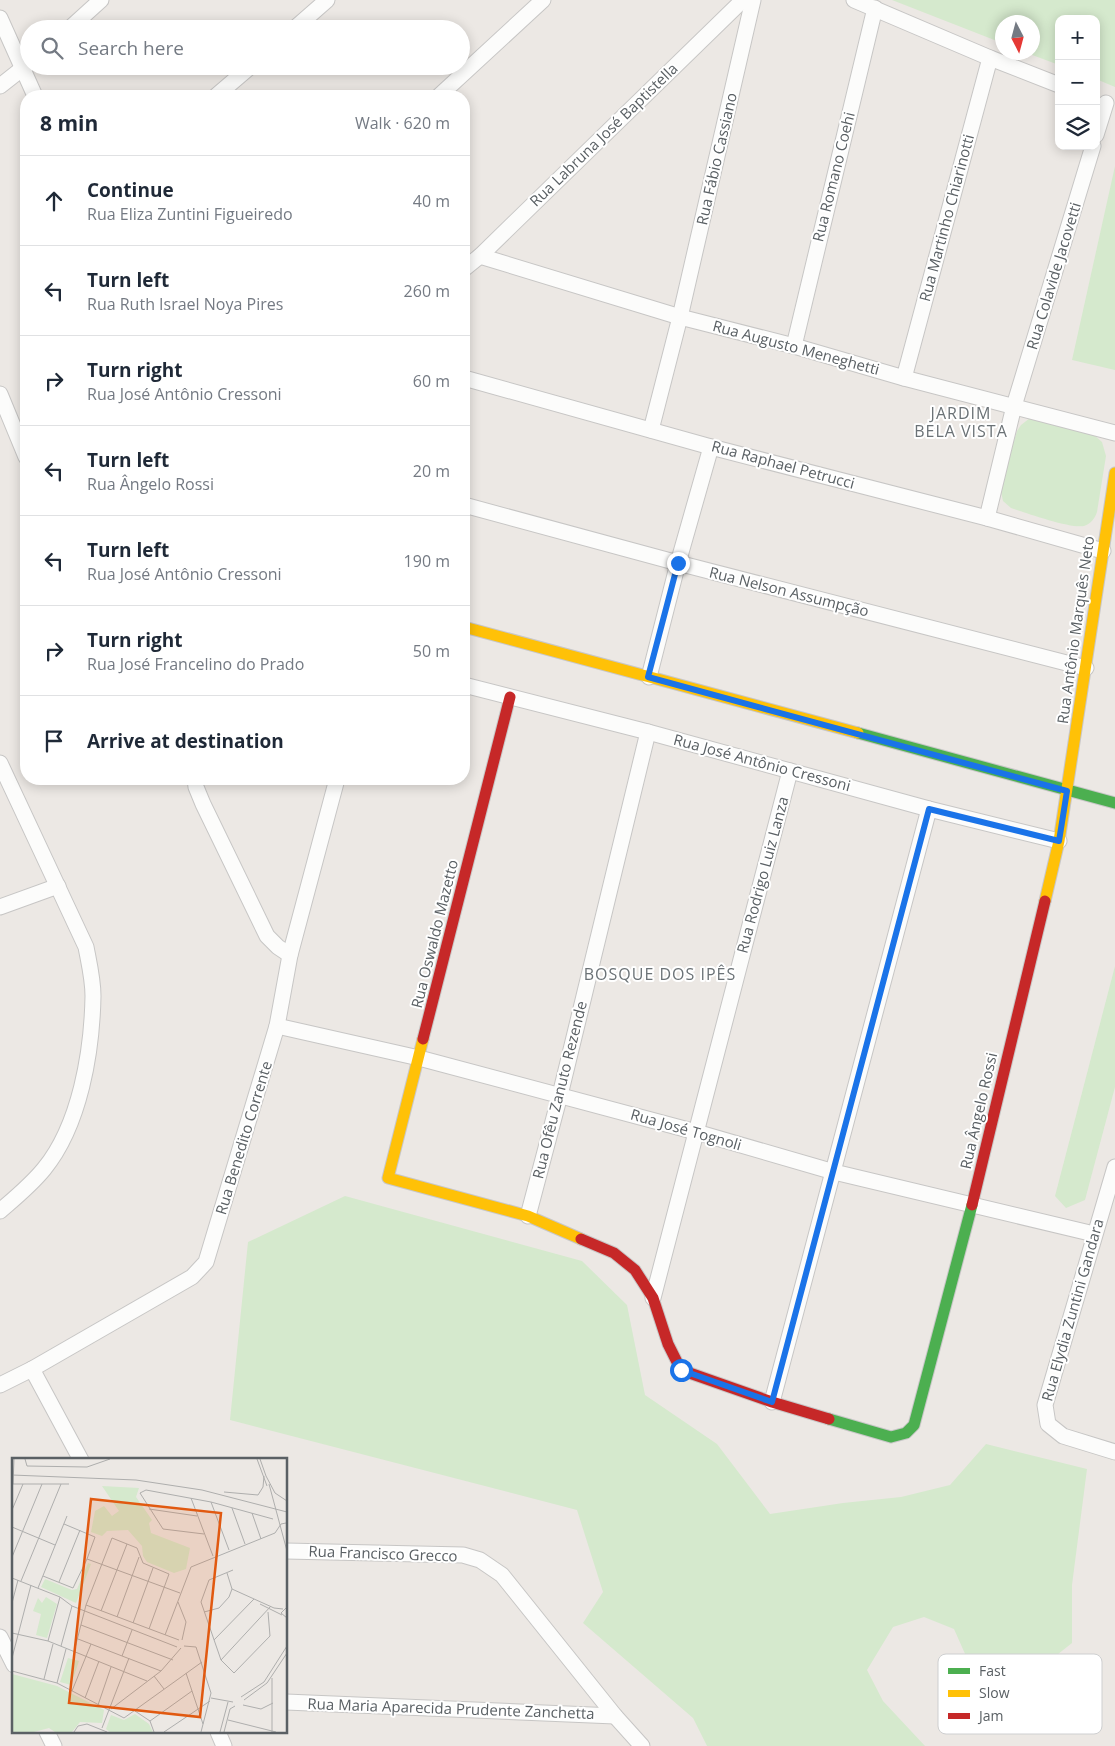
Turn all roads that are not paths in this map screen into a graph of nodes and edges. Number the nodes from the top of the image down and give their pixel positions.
1 (102, 0) edge
2 (327, 0) edge
3 (543, 0) edge
4 (743, 0) edge
5 (753, 0) edge
6 (854, 0) edge
7 (875, 8) junction
8 (0, 18) edge
9 (79, 20) edge
10 (304, 20) edge
11 (20, 57) edge
12 (990, 58) junction
13 (470, 67) edge
14 (20, 71) edge
15 (28, 75) edge
16 (240, 75) edge
17 (462, 75) edge
18 (1055, 83) edge
19 (0, 86) edge
20 (33, 90) edge
21 (223, 90) edge
22 (446, 90) edge
23 (1106, 103) edge
24 (1100, 122) edge
25 (1092, 150) edge
26 (480, 256) junction
27 (470, 264) edge
28 (680, 317) junction
29 (794, 346) junction
30 (904, 378) junction
31 (470, 380) edge
32 (0, 394) edge
33 (1014, 406) junction
34 (651, 430) junction
35 (1115, 433) edge
36 (20, 442) edge
37 (711, 446) junction
38 (1115, 473) edge
39 (470, 508) edge
40 (986, 518) junction
41 (1103, 550) junction
42 (678, 563) junction
43 (470, 629) edge
44 (1086, 668) junction
45 (648, 677) junction
46 (470, 687) edge
47 (510, 697) junction
48 (648, 732) junction
49 (0, 763) edge
50 (790, 771) junction
51 (196, 785) edge
52 (335, 785) edge
53 (1067, 791) junction
54 (1115, 803) edge
55 (929, 809) junction
56 (1059, 841) junction
57 (58, 886) junction
58 (0, 908) edge
59 (290, 955) junction
60 (277, 1026) junction
61 (419, 1058) junction
62 (560, 1095) junction
63 (696, 1132) junction
64 (1115, 1167) edge
65 (834, 1172) junction
66 (972, 1205) junction
67 (0, 1211) edge
68 (528, 1216) junction
69 (1094, 1234) junction
70 (653, 1298) junction
71 (32, 1369) junction
72 (0, 1385) edge
73 (772, 1402) junction
74 (1115, 1452) edge
75 (80, 1458) edge
76 (288, 1551) edge
77 (0, 1637) edge
78 (12, 1661) edge
79 (288, 1702) edge
80 (615, 1716) junction
81 (48, 1734) edge
82 (219, 1734) edge
83 (54, 1746) edge
84 (224, 1746) edge
85 (642, 1746) edge

1 - 9 street
2 - 10 street
3 - 13 street
4 - 26 street, Rua Labruna José Baptistella
5 - 28 street, Rua Fábio Cassiano
6 - 7 street
7 - 12 street
7 - 29 street, Rua Romano Coehi
8 - 11 street
12 - 18 street
12 - 30 street, Rua Martinho Chiarinotti
14 - 19 street
15 - 20 street
16 - 21 street
17 - 22 street
23 - 24 street
25 - 33 street, Rua Colavide Jacovetti
26 - 27 street, Rua Labruna José Baptistella
26 - 28 street, Rua Augusto Meneghetti
28 - 29 street, Rua Augusto Meneghetti
28 - 34 street, Rua Fábio Cassiano
29 - 30 street, Rua Augusto Meneghetti
30 - 33 street, Rua Augusto Meneghetti
31 - 34 street, Rua Raphael Petrucci
32 - 36 street
33 - 35 street, Rua Augusto Meneghetti
33 - 40 street, Rua Colavide Jacovetti
34 - 37 street, Rua Raphael Petrucci
37 - 40 street, Rua Raphael Petrucci
37 - 42 street
38 - 41 street, Rua Antônio Marquês Neto
39 - 42 street, Rua Nelson Assumpção
40 - 41 street, Rua Raphael Petrucci
41 - 44 street, Rua Antônio Marquês Neto
42 - 44 street, Rua Nelson Assumpção
42 - 45 street
43 - 45 street
44 - 53 street, Rua Antônio Marquês Neto
45 - 53 street
46 - 47 street, Rua José Antônio Cressoni
47 - 48 street, Rua José Antônio Cressoni
47 - 61 street, Rua Oswaldo Mazetto
48 - 50 street, Rua José Antônio Cressoni
48 - 62 street, Rua Ofêu Zanuto Rezende
49 - 57 street
50 - 55 street, Rua José Antônio Cressoni
50 - 63 street, Rua Rodrigo Luiz Lanza
51 - 59 street
52 - 59 street, Rua Benedito Corrente
53 - 54 street
53 - 56 street, Rua Ângelo Rossi
55 - 56 street, Rua José Antônio Cressoni
55 - 65 street
56 - 66 street, Rua Ângelo Rossi
57 - 58 street
57 - 67 street
59 - 60 street, Rua Benedito Corrente
60 - 61 street, Rua José Tognoli
60 - 71 street, Rua Benedito Corrente
61 - 62 street, Rua José Tognoli
61 - 68 street, Rua Oswaldo Mazetto
62 - 63 street, Rua José Tognoli
62 - 68 street, Rua Ofêu Zanuto Rezende
63 - 65 street, Rua José Tognoli
63 - 70 street, Rua Rodrigo Luiz Lanza
64 - 69 street, Rua Elydia Zuntini Gandara
65 - 66 street, Rua José Tognoli
65 - 73 street
66 - 69 street, Rua José Tognoli
66 - 73 street, Rua Ângelo Rossi
68 - 70 street
69 - 74 street, Rua Elydia Zuntini Gandara
70 - 73 street
71 - 72 street, Rua Benedito Corrente
71 - 75 street
76 - 80 street, Rua Francisco Grecco
77 - 78 street
79 - 80 street, Rua Maria Aparecida Prudente Zanchetta
80 - 85 street
81 - 83 street
82 - 84 street

